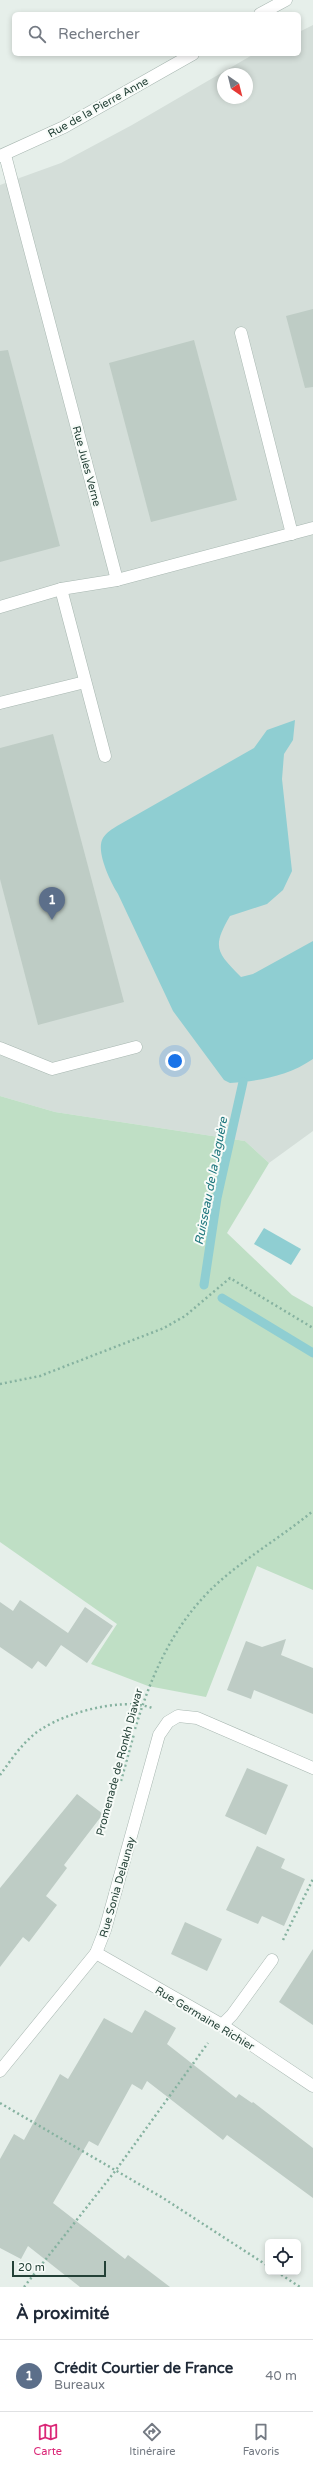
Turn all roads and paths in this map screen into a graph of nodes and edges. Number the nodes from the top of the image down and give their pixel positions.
1 (286, 0) edge
2 (264, 12) edge
3 (189, 56) edge
4 (3, 155) edge
5 (241, 333) dead end
6 (313, 528) edge
7 (292, 534) junction
8 (117, 580) junction
9 (60, 589) junction
10 (0, 606) edge
11 (85, 682) junction
12 (0, 702) edge
13 (105, 756) dead end
14 (136, 1047) dead end
15 (0, 1048) edge
16 (313, 1328) edge
17 (0, 1384) edge
18 (313, 1511) edge
19 (142, 1704) junction
20 (168, 1722) junction
21 (313, 1768) edge
22 (0, 1775) edge
23 (119, 1788) dead end
24 (313, 1879) edge
25 (96, 1953) junction
26 (272, 1960) joint
27 (222, 2025) junction
28 (0, 2071) edge
29 (313, 2086) edge
30 (0, 2103) edge
31 (116, 2170) junction
32 (265, 2264) edge
33 (281, 2275) edge
34 (24, 2287) edge
35 (300, 2287) edge

1 - 2 street
3 - 4 street, Rue de la Pierre Anne
4 - 8 street, Rue Jules Verne
5 - 7 street
6 - 7 street
7 - 8 street
8 - 9 street
9 - 10 street
9 - 11 street
11 - 12 street
11 - 13 street
14 - 15 street
16 - 17 path
18 - 19 path, Promenade de Ronkh Diawar
19 - 20 path
19 - 22 path
19 - 23 path, Promenade de Ronkh Diawar
20 - 21 street
20 - 25 street, Rue Sonia Delaunay
24 - 26 path
25 - 27 street, Rue Germaine Richier
25 - 28 street, Rue Sonia Delaunay
26 - 27 street
27 - 29 street, Rue Germaine Richier
27 - 31 path
30 - 31 path
31 - 32 path
31 - 34 path
33 - 35 path

